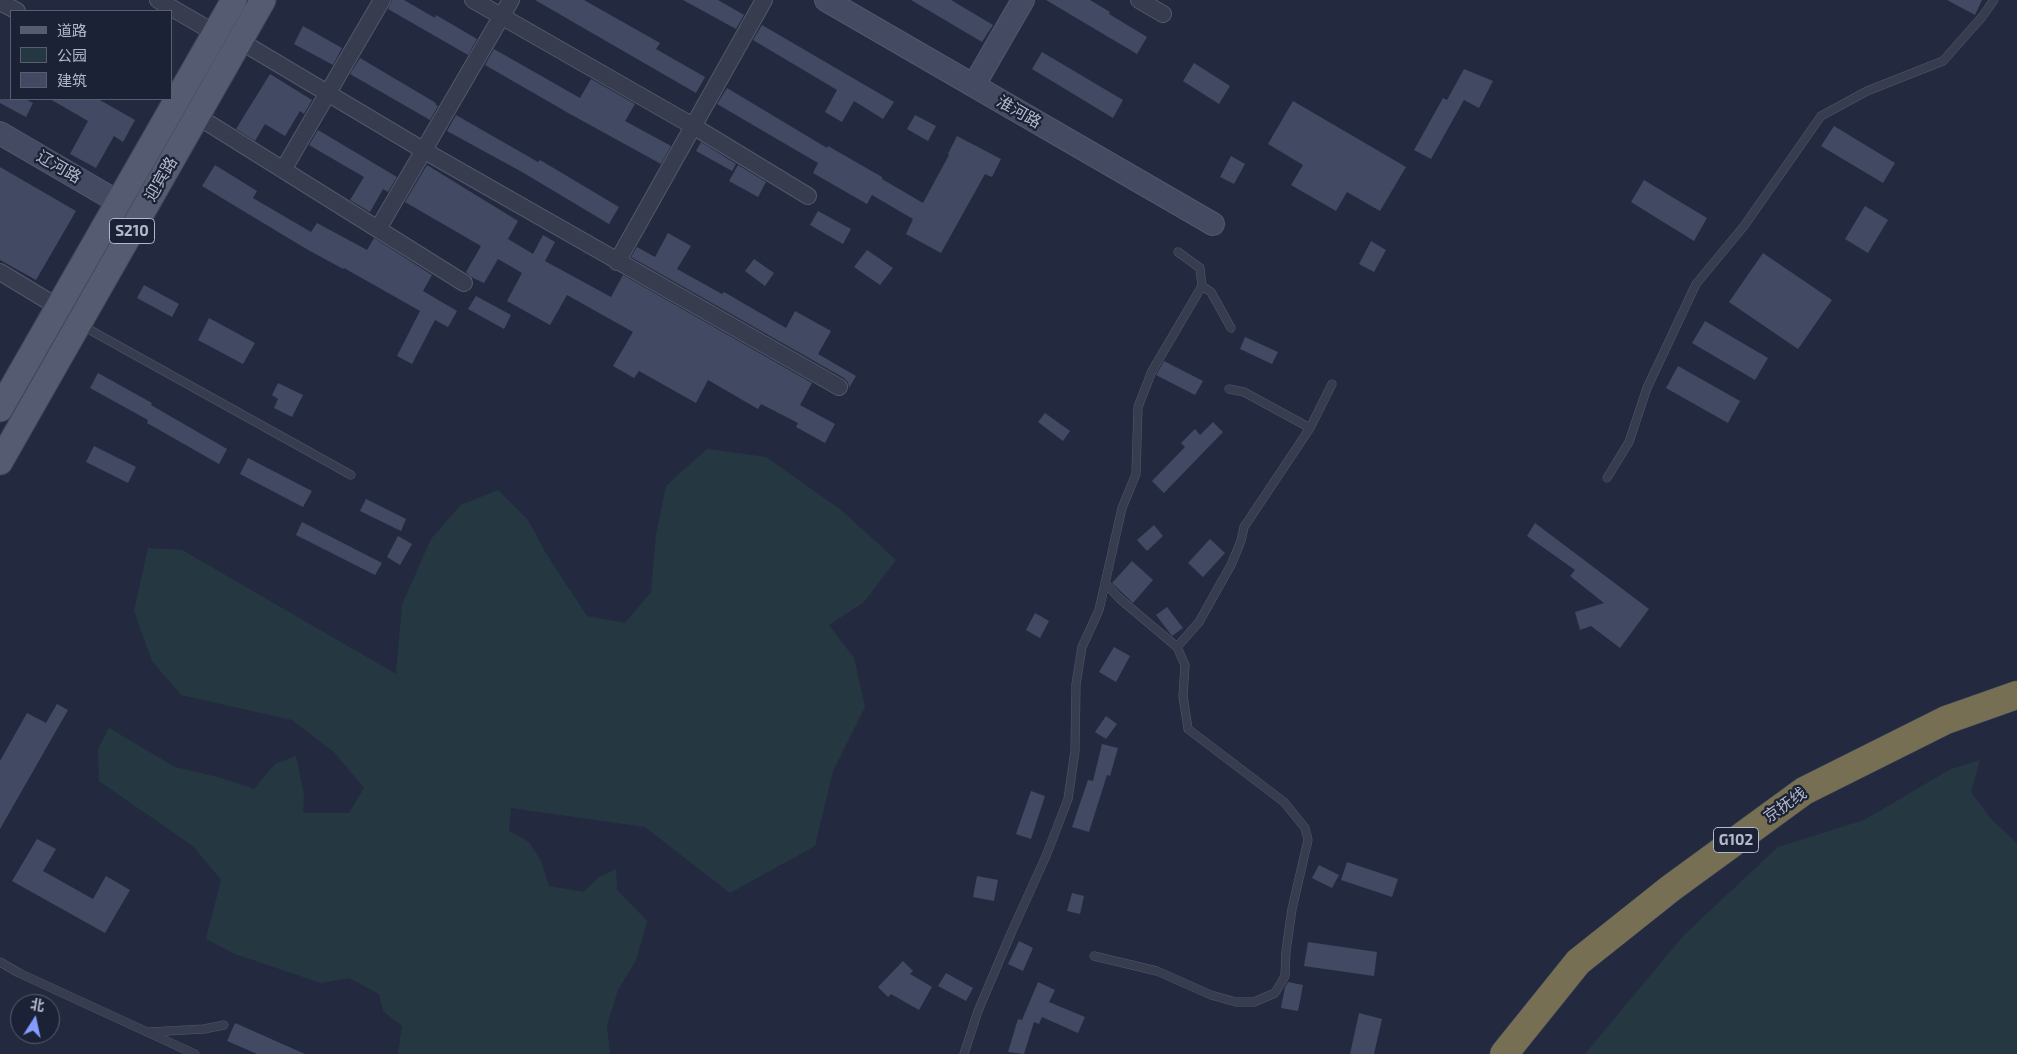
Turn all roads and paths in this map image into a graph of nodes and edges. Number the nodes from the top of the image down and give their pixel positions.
1 (158, 0) edge
2 (234, 0) edge
3 (263, 0) edge
4 (382, 0) edge
5 (472, 0) edge
6 (511, 0) edge
7 (764, 0) edge
8 (826, 0) edge
9 (1022, 0) edge
10 (1139, 0) edge
11 (1994, 0) edge
12 (0, 2) edge
13 (14, 10) edge
14 (1163, 14) dead end
15 (501, 16) junction
16 (215, 33) junction
17 (240, 41) junction
18 (974, 85) junction
19 (327, 93) junction
20 (173, 100) edge
21 (197, 116) junction
22 (693, 126) junction
23 (0, 133) edge
24 (423, 150) junction
25 (283, 170) junction
26 (808, 196) dead end
27 (118, 202) junction
28 (1213, 224) dead end
29 (378, 229) junction
30 (1178, 252) dead end
31 (617, 262) junction
32 (0, 272) edge
33 (464, 283) dead end
34 (1202, 286) junction
35 (58, 307) junction
36 (79, 324) junction
37 (1231, 328) dead end
38 (1332, 384) dead end
39 (839, 387) dead end
40 (1229, 389) dead end
41 (0, 409) edge
42 (1310, 428) junction
43 (0, 462) edge
44 (351, 475) dead end
45 (1607, 478) dead end
46 (1105, 583) junction
47 (1178, 647) junction
48 (2017, 694) edge
49 (1094, 956) dead end
50 (0, 962) edge
51 (224, 1025) dead end
52 (147, 1032) junction
53 (195, 1054) edge
54 (964, 1054) edge
55 (1504, 1054) edge

1 - 16 street
2 - 16 main road, 迎宾路 / S210
3 - 17 main road, 迎宾路 / S210
4 - 19 street
5 - 15 street
6 - 15 street
7 - 22 street
8 - 18 street, 淮河路
9 - 18 street
10 - 14 street
11 - 45 lane
12 - 13 street
15 - 22 street
15 - 24 street
16 - 20 main road, 迎宾路 / S210
17 - 19 street
17 - 21 main road, 迎宾路 / S210
18 - 28 street, 淮河路
19 - 24 street
19 - 25 street
20 - 27 main road, 迎宾路 / S210
21 - 25 street
21 - 36 main road, 迎宾路 / S210
22 - 26 street
22 - 31 street
23 - 27 street, 辽河路
24 - 29 street
24 - 31 street
25 - 29 street
27 - 35 main road, 迎宾路 / S210
29 - 33 street
30 - 34 lane
31 - 39 street
32 - 35 street
34 - 37 lane
34 - 46 lane
35 - 41 main road, 迎宾路 / S210
36 - 43 main road, 迎宾路 / S210
36 - 44 lane
38 - 42 lane
40 - 42 lane
42 - 47 lane
46 - 47 lane
46 - 54 lane
47 - 49 lane
48 - 55 highway, 京抚线 / G102
50 - 52 lane
51 - 52 lane
52 - 53 lane

